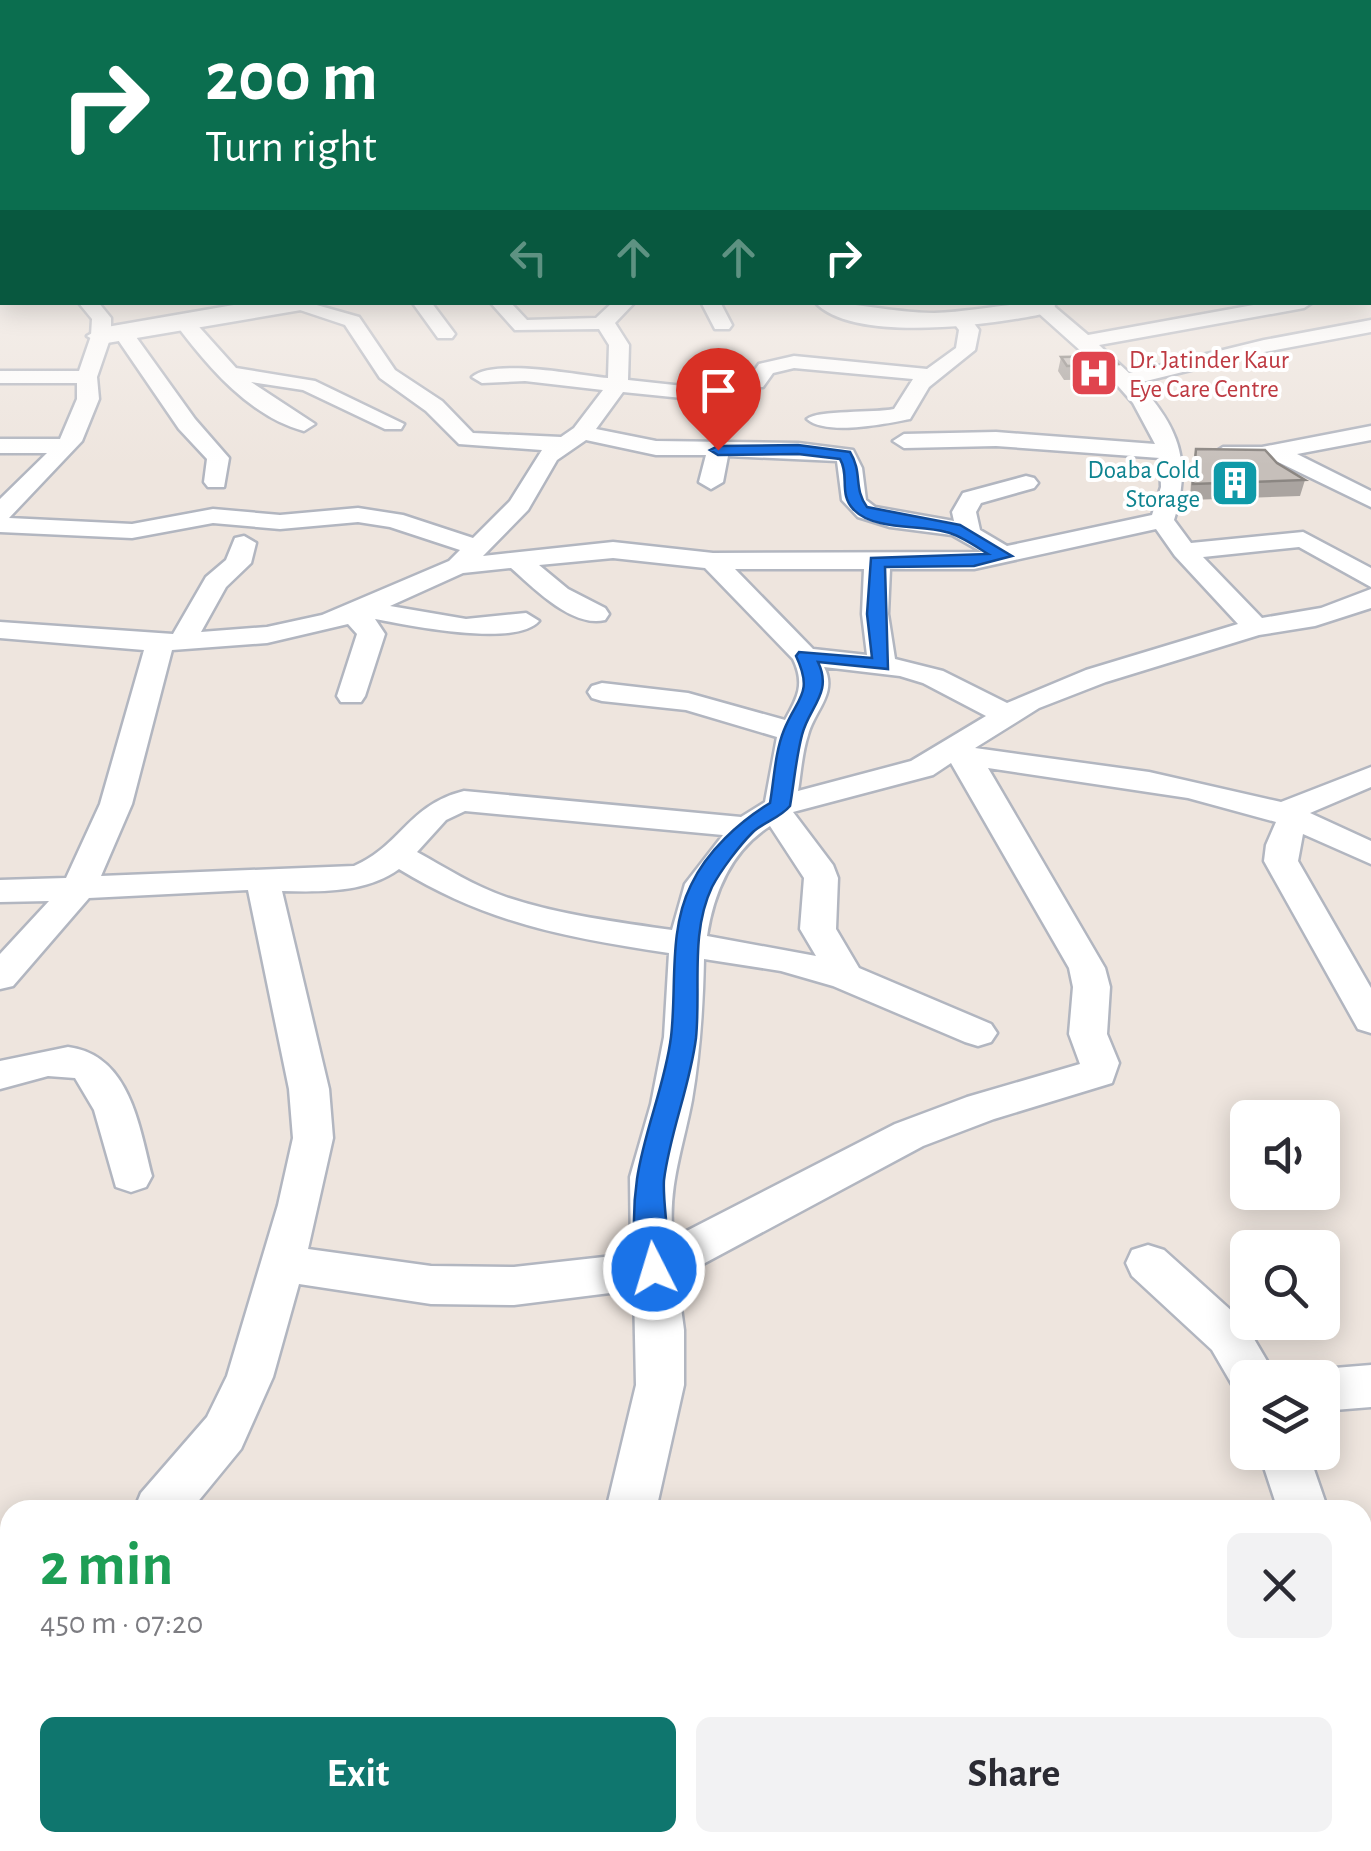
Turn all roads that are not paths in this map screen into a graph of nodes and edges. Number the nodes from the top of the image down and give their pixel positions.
1 (90, 305) edge
2 (280, 305) edge
3 (303, 305) edge
4 (423, 305) edge
5 (503, 305) edge
6 (622, 305) edge
7 (712, 305) edge
8 (836, 305) edge
9 (1036, 305) edge
10 (1041, 305) edge
11 (1282, 305) edge
12 (1297, 305) edge
13 (199, 315) edge
14 (963, 322) junction
15 (605, 324) junction
16 (722, 325) dead end
17 (1371, 326) edge
18 (1348, 330) junction
19 (445, 334) dead end
20 (112, 335) junction
21 (1082, 342) junction
22 (230, 373) junction
23 (930, 375) junction
24 (0, 376) edge
25 (86, 377) junction
26 (482, 377) dead end
27 (1124, 380) junction
28 (756, 383) dead end
29 (616, 385) junction
30 (702, 394) dead end
31 (818, 419) dead end
32 (304, 424) dead end
33 (393, 424) dead end
34 (1371, 433) edge
35 (571, 439) junction
36 (904, 441) dead end
37 (0, 446) edge
38 (66, 446) junction
39 (718, 450) junction
40 (1269, 452) junction
41 (1184, 455) junction
42 (216, 482) dead end
43 (712, 482) dead end
44 (1026, 484) dead end
45 (1371, 500) edge
46 (0, 512) edge
47 (1162, 520) junction
48 (0, 525) edge
49 (969, 533) junction
50 (244, 543) dead end
51 (1184, 551) junction
52 (467, 556) junction
53 (1004, 556) junction
54 (518, 561) junction
55 (713, 561) junction
56 (876, 562) junction
57 (1371, 579) edge
58 (1371, 597) edge
59 (357, 611) junction
60 (596, 614) dead end
61 (526, 621) dead end
62 (1256, 627) junction
63 (0, 630) edge
64 (170, 643) junction
65 (805, 656) junction
66 (882, 665) junction
67 (602, 692) dead end
68 (351, 696) dead end
69 (1008, 716) junction
70 (792, 732) junction
71 (957, 755) junction
72 (1371, 776) edge
73 (767, 814) junction
74 (1288, 815) junction
75 (397, 854) junction
76 (1371, 854) edge
77 (262, 878) junction
78 (0, 890) edge
79 (76, 891) junction
80 (687, 946) junction
81 (0, 977) edge
82 (846, 977) junction
83 (1371, 1020) edge
84 (978, 1033) dead end
85 (0, 1075) edge
86 (132, 1176) dead end
87 (1148, 1263) dead end
88 (282, 1264) junction
89 (654, 1269) junction
90 (1243, 1360) edge
91 (1371, 1386) edge
92 (1340, 1389) edge
93 (1289, 1470) edge
94 (167, 1500) edge
95 (634, 1500) edge
96 (1300, 1500) edge

1 - 20 street
2 - 13 street
3 - 35 street
4 - 19 street
5 - 15 street
6 - 15 street
7 - 16 street
8 - 14 street
9 - 14 street
10 - 21 street
11 - 21 street
12 - 18 street
13 - 20 street
13 - 22 street
14 - 23 street
15 - 29 street
17 - 18 street
18 - 27 street
20 - 25 street
20 - 42 street
21 - 27 street
22 - 32 street
22 - 33 street
23 - 28 street
23 - 31 street
24 - 25 street
25 - 38 street
26 - 29 street
27 - 41 street
29 - 30 street
29 - 35 street
34 - 40 street
35 - 39 street
35 - 52 street
36 - 41 street
37 - 38 street
38 - 46 street
39 - 43 street
39 - 49 street
40 - 41 street
40 - 45 street
41 - 47 street
44 - 49 street
47 - 51 street
47 - 53 street
48 - 52 street
49 - 53 street
50 - 64 street
51 - 57 street
51 - 62 street
52 - 54 street
52 - 59 street
53 - 56 street
54 - 55 street
54 - 60 street
55 - 56 street
55 - 65 street
56 - 66 street
58 - 62 street
59 - 61 street
59 - 64 street
59 - 68 street
62 - 69 street
63 - 64 street
64 - 79 street
65 - 66 street
65 - 70 street
66 - 69 street
67 - 70 street
69 - 71 street
70 - 73 street
71 - 73 street
71 - 74 street
71 - 89 street
72 - 74 street
73 - 75 street
73 - 80 street
73 - 82 street
74 - 76 street
74 - 83 street
75 - 77 street
75 - 80 street
77 - 79 street
77 - 88 street
78 - 79 street
79 - 81 street
80 - 82 street
80 - 89 street
82 - 84 street
85 - 86 street
87 - 90 street
88 - 89 street
88 - 94 street
89 - 95 street
91 - 92 street
93 - 96 street

